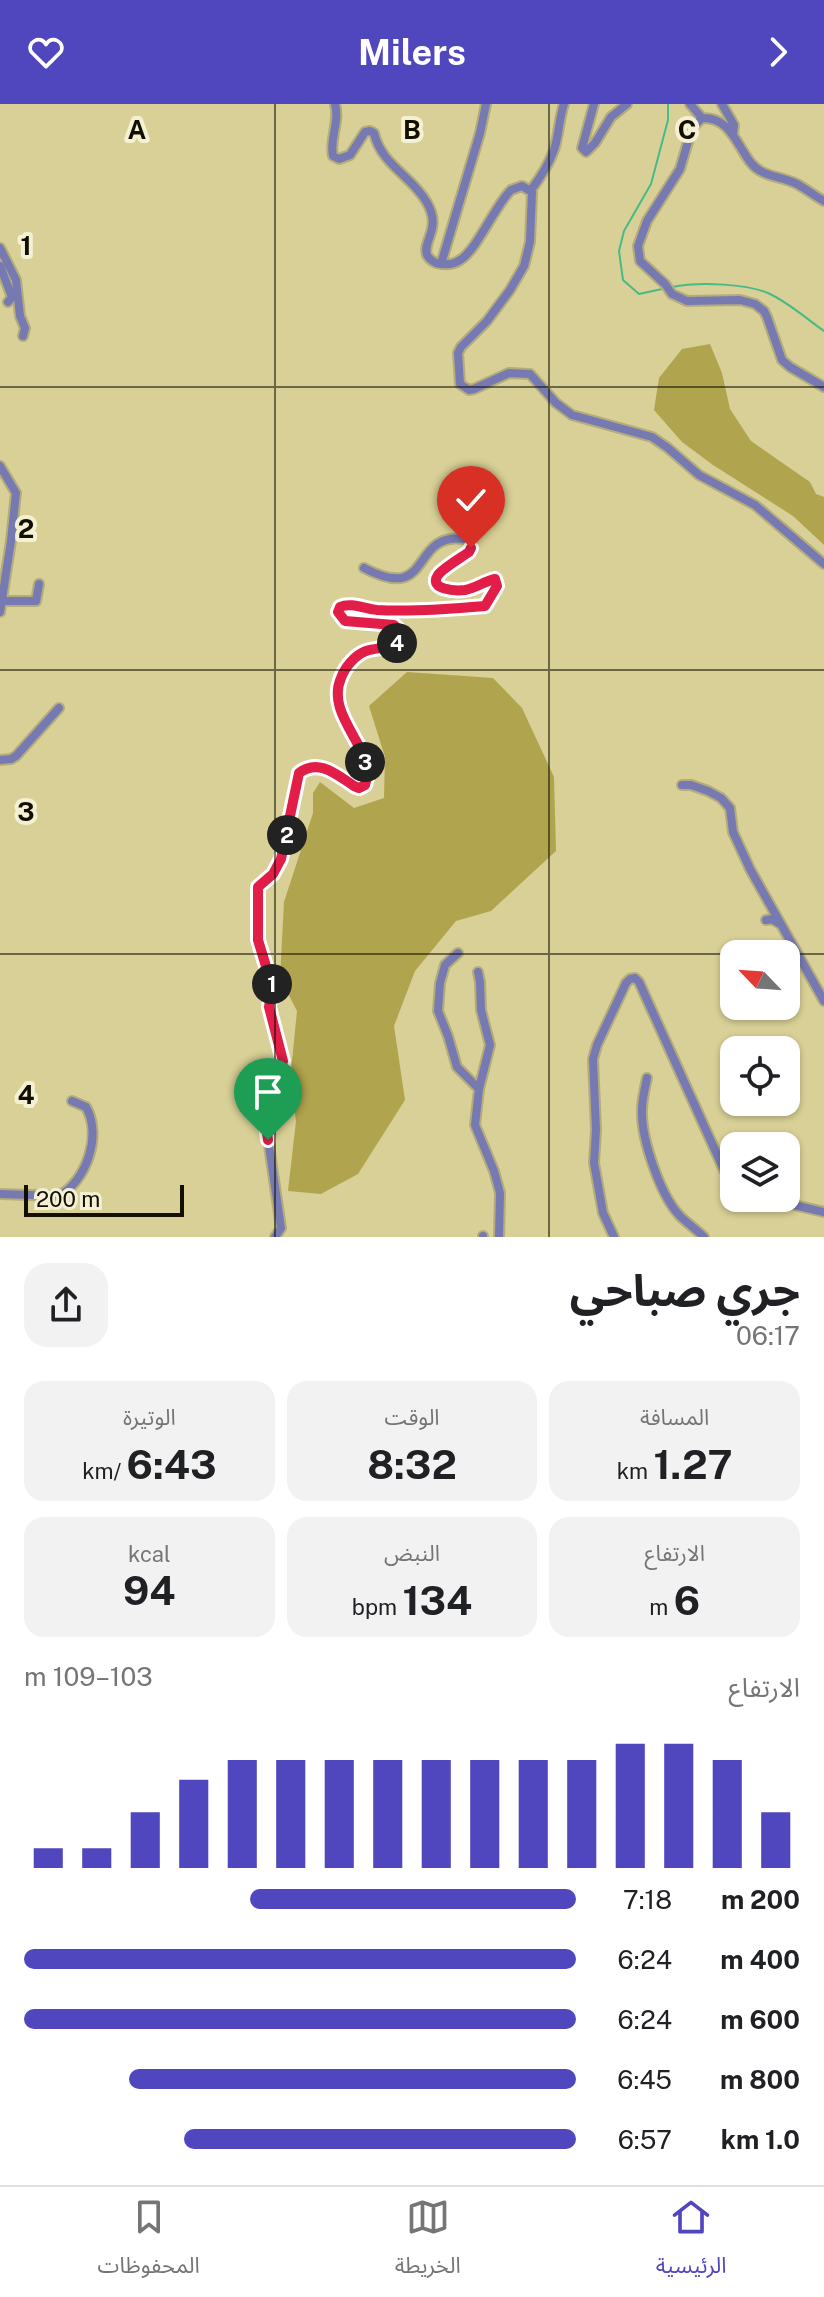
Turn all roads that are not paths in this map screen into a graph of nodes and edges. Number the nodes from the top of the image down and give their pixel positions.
1 (335, 104) edge
2 (486, 104) edge
3 (564, 104) edge
4 (594, 104) edge
5 (627, 104) edge
6 (690, 104) edge
7 (722, 104) edge
8 (702, 118) junction
9 (733, 135) junction
10 (531, 190) junction
11 (824, 201) edge
12 (0, 248) edge
13 (441, 264) junction
14 (0, 266) edge
15 (8, 302) dead end
16 (23, 336) dead end
17 (824, 387) edge
18 (0, 466) edge
19 (824, 564) edge
20 (364, 568) dead end
21 (39, 584) dead end
22 (2, 601) edge
23 (0, 612) edge
24 (59, 708) dead end
25 (0, 760) edge
26 (682, 785) dead end
27 (766, 920) dead end
28 (784, 927) junction
29 (458, 953) dead end
30 (478, 972) dead end
31 (824, 1001) edge
32 (647, 1078) dead end
33 (479, 1089) junction
34 (72, 1101) dead end
35 (720, 1162) edge
36 (0, 1194) edge
37 (800, 1206) edge
38 (824, 1212) edge
39 (275, 1237) edge
40 (499, 1237) edge
41 (614, 1237) edge
42 (704, 1237) edge

1 - 13 street
2 - 13 street
3 - 10 street
4 - 5 street
6 - 8 street
7 - 9 street
8 - 9 street
8 - 17 street
9 - 11 street
10 - 13 street
10 - 19 street
12 - 16 street
14 - 15 street
18 - 22 street
20 - 39 street
21 - 22 street
22 - 23 street
24 - 25 street
26 - 28 street
27 - 28 street
28 - 31 street
29 - 33 street
30 - 33 street
32 - 42 street
33 - 40 street
34 - 36 street
35 - 41 street
37 - 38 street

